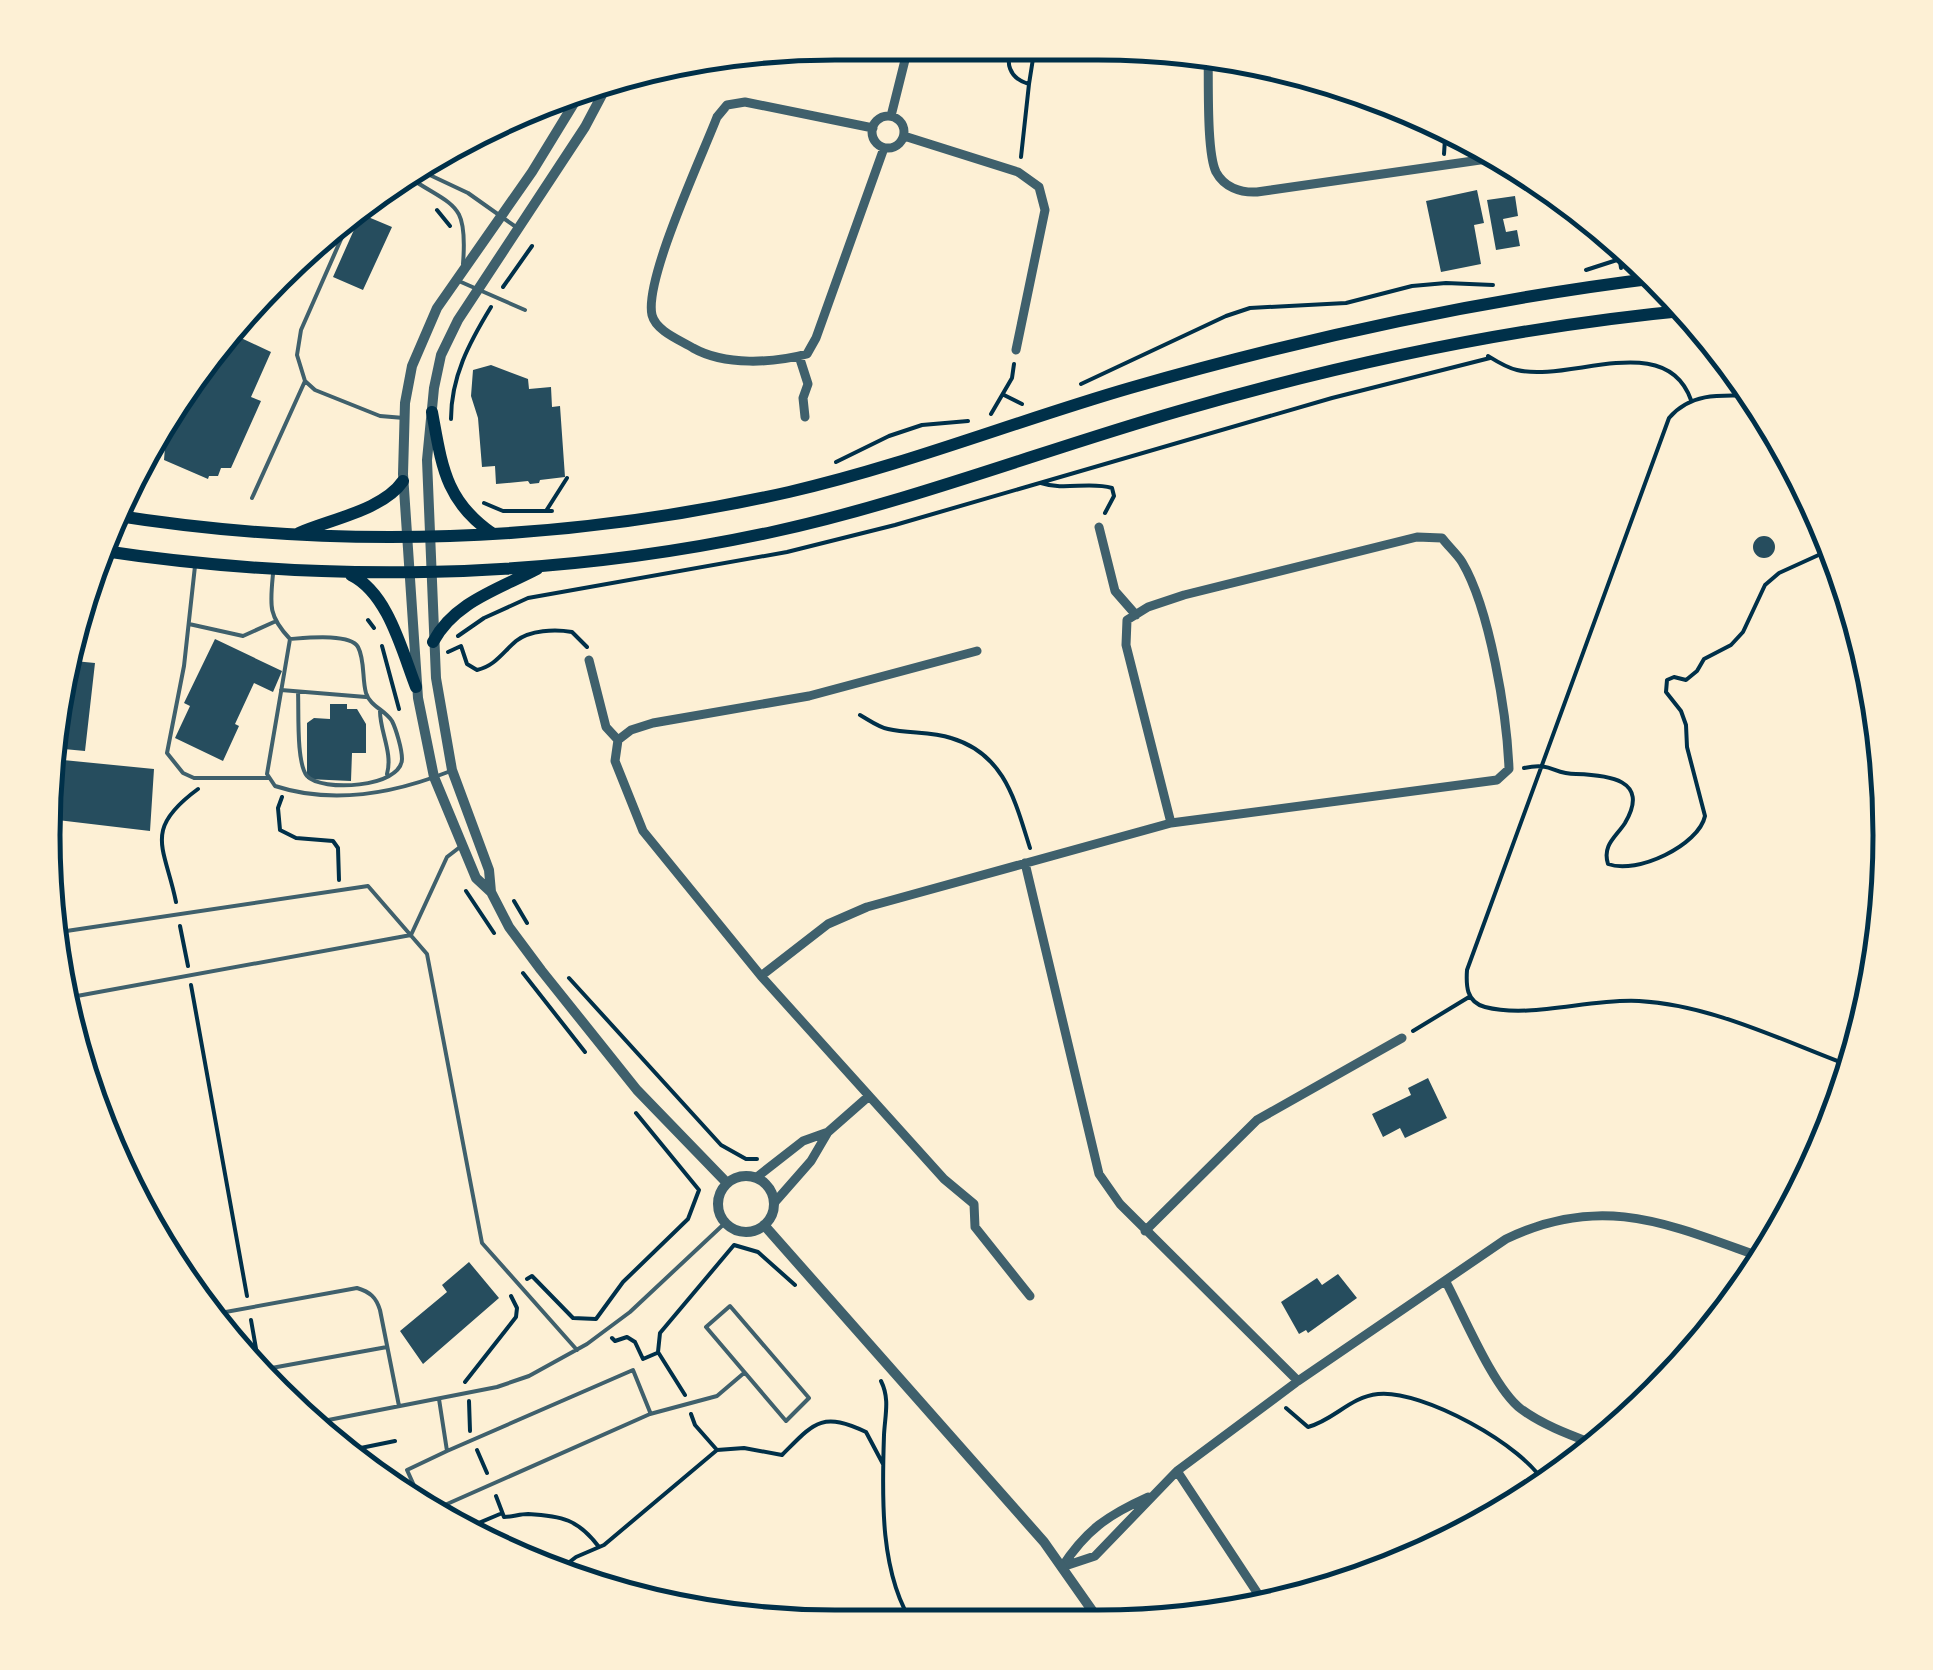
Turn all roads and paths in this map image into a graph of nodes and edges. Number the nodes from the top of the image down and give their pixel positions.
1 (905, 60) edge
2 (1009, 60) edge
3 (1032, 60) edge
4 (1209, 69) edge
5 (1029, 84) junction
6 (601, 96) edge
7 (571, 106) edge
8 (891, 116) junction
9 (873, 128) junction
10 (904, 136) junction
11 (1444, 142) edge
12 (884, 148) junction
13 (1478, 159) edge
14 (1442, 165) junction
15 (1018, 172) junction
16 (430, 175) edge
17 (418, 182) edge
18 (501, 216) junction
19 (519, 230) junction
20 (342, 237) edge
21 (532, 246) dead end
22 (1617, 260) edge
23 (1620, 263) edge
24 (463, 268) junction
25 (1578, 273) dead end
26 (456, 279) junction
27 (1639, 280) edge
28 (1622, 282) junction
29 (1506, 286) dead end
30 (478, 290) junction
31 (496, 299) junction
32 (525, 310) dead end
33 (1671, 313) edge
34 (1474, 343) junction
35 (1016, 350) joint
36 (798, 356) junction
37 (1490, 358) junction
38 (305, 382) junction
39 (1073, 389) dead end
40 (1004, 395) junction
41 (1736, 395) edge
42 (1691, 400) junction
43 (1016, 411) dead end
44 (432, 412) junction
45 (1002, 414) dead end
46 (404, 418) junction
47 (805, 418) dead end
48 (972, 420) dead end
49 (451, 427) dead end
50 (832, 464) dead end
51 (567, 478) dead end
52 (403, 481) junction
53 (1038, 483) junction
54 (474, 494) dead end
55 (252, 498) dead end
56 (561, 511) dead end
57 (546, 512) junction
58 (128, 517) edge
59 (1098, 526) joint
60 (297, 534) junction
61 (494, 535) junction
62 (428, 537) junction
63 (404, 538) junction
64 (114, 552) edge
65 (1820, 554) edge
66 (195, 562) junction
67 (544, 565) junction
68 (274, 570) junction
69 (346, 572) junction
70 (409, 572) junction
71 (430, 572) junction
72 (1136, 615) junction
73 (368, 620) dead end
74 (274, 622) junction
75 (189, 624) junction
76 (290, 639) junction
77 (433, 642) junction
78 (976, 651) dead end
79 (590, 660) joint
80 (416, 686) junction
81 (281, 690) junction
82 (298, 692) junction
83 (367, 698) junction
84 (399, 708) dead end
85 (380, 711) junction
86 (860, 715) dead end
87 (618, 740) junction
88 (1544, 764) junction
89 (1509, 769) junction
90 (452, 770) junction
91 (434, 777) junction
92 (208, 778) junction
93 (270, 778) junction
94 (386, 778) junction
95 (278, 808) dead end
96 (1171, 823) junction
97 (460, 847) junction
98 (1030, 848) dead end
99 (1026, 863) junction
100 (464, 884) dead end
101 (340, 890) junction
102 (491, 892) junction
103 (512, 897) dead end
104 (178, 914) junction
105 (528, 925) dead end
106 (67, 931) edge
107 (411, 936) junction
108 (502, 944) dead end
109 (522, 973) dead end
110 (564, 974) dead end
111 (189, 975) junction
112 (761, 976) junction
113 (77, 996) edge
114 (1469, 997) junction
115 (1402, 1038) joint
116 (589, 1057) dead end
117 (1839, 1062) edge
118 (870, 1096) junction
119 (636, 1112) dead end
120 (828, 1132) junction
121 (770, 1166) junction
122 (757, 1177) junction
123 (727, 1184) junction
124 (775, 1202) junction
125 (725, 1222) junction
126 (764, 1225) junction
127 (1146, 1231) junction
128 (1750, 1253) edge
129 (1446, 1282) junction
130 (520, 1285) junction
131 (802, 1292) dead end
132 (1030, 1296) dead end
133 (249, 1308) junction
134 (224, 1312) edge
135 (596, 1319) junction
136 (605, 1330) junction
137 (387, 1346) junction
138 (254, 1348) edge
139 (577, 1350) junction
140 (658, 1352) junction
141 (273, 1368) edge
142 (744, 1373) junction
143 (880, 1380) dead end
144 (1298, 1381) junction
145 (468, 1393) junction
146 (1276, 1396) junction
147 (439, 1398) junction
148 (688, 1404) junction
149 (399, 1406) junction
150 (650, 1414) junction
151 (326, 1420) edge
152 (473, 1439) junction
153 (1582, 1440) edge
154 (395, 1441) dead end
155 (361, 1448) edge
156 (447, 1450) junction
157 (717, 1450) junction
158 (885, 1468) junction
159 (1177, 1472) junction
160 (1539, 1472) edge
161 (491, 1484) junction
162 (416, 1486) edge
163 (1155, 1493) junction
164 (444, 1504) edge
165 (504, 1516) junction
166 (478, 1523) edge
167 (599, 1546) junction
168 (569, 1563) edge
169 (1062, 1567) junction
170 (1257, 1593) edge
171 (904, 1610) edge
172 (1093, 1610) edge

1 - 8 street
2 - 5 path
3 - 5 path
4 - 14 street
5 - 15 path
6 - 19 street
7 - 18 street
8 - 9 street
8 - 10 street
9 - 12 street
9 - 36 street
10 - 12 street
10 - 15 street
11 - 14 path
12 - 36 street
13 - 14 street
15 - 35 street
16 - 18 lane
17 - 24 lane
18 - 19 lane
18 - 24 street
19 - 30 street
20 - 38 lane
21 - 31 path
22 - 25 path
23 - 28 path
24 - 26 street
26 - 30 lane
26 - 46 street
27 - 28 main road
28 - 61 main road
29 - 39 path
30 - 31 lane
30 - 44 street
31 - 32 lane
31 - 49 path
33 - 34 main road
34 - 37 path
34 - 67 main road
35 - 40 path
36 - 47 street
37 - 42 path
37 - 53 path
38 - 46 lane
38 - 55 lane
40 - 43 path
40 - 45 path
41 - 42 path
42 - 88 path
44 - 61 main road
44 - 62 street
46 - 52 street
48 - 50 path
51 - 57 path
52 - 60 main road
52 - 63 street
53 - 59 path
53 - 79 path
54 - 57 path
56 - 57 path
58 - 60 main road
59 - 72 street
60 - 63 main road
61 - 62 main road
62 - 63 main road
62 - 71 street
63 - 70 street
64 - 66 main road
65 - 88 path
66 - 68 main road
66 - 75 lane
67 - 71 main road
67 - 77 main road
68 - 69 main road
68 - 74 lane
69 - 70 main road
69 - 80 main road
70 - 71 main road
70 - 80 street
71 - 77 street
72 - 89 street
72 - 96 street
73 - 84 path
74 - 75 lane
74 - 76 lane
75 - 92 lane
76 - 81 lane
76 - 83 lane
77 - 90 street
78 - 87 street
79 - 87 street
80 - 91 street
81 - 82 lane
81 - 93 lane
82 - 83 lane
82 - 94 lane
83 - 85 lane
85 - 94 lane
85 - 94 lane
86 - 98 path
87 - 112 street
88 - 89 path
88 - 114 path
89 - 96 street
90 - 91 lane
90 - 102 street
91 - 93 lane
91 - 97 street
92 - 93 lane
92 - 104 path
95 - 101 path
96 - 99 street
97 - 102 street
97 - 107 lane
99 - 112 street
99 - 127 street
100 - 108 path
101 - 104 lane
101 - 107 lane
102 - 123 street
103 - 105 path
104 - 106 lane
104 - 111 path
107 - 111 lane
107 - 130 lane
109 - 116 path
110 - 121 path
111 - 113 lane
111 - 133 path
112 - 118 street
114 - 115 path
114 - 117 path
115 - 127 street
118 - 120 street
118 - 132 street
119 - 135 path
120 - 121 street
120 - 124 street
121 - 122 street
122 - 123 street
122 - 124 street
123 - 125 street
124 - 126 street
125 - 126 street
125 - 136 lane
126 - 169 street
127 - 144 street
128 - 129 street
129 - 144 street
129 - 153 street
130 - 135 path
130 - 139 lane
130 - 145 path
131 - 140 path
133 - 134 lane
133 - 137 lane
133 - 138 path
135 - 136 path
136 - 139 lane
136 - 140 path
137 - 141 lane
137 - 149 lane
139 - 145 lane
140 - 148 path
142 - 142 lane
142 - 148 lane
143 - 158 path
144 - 146 street
145 - 147 lane
145 - 152 path
146 - 159 street
146 - 160 path
147 - 149 lane
147 - 156 lane
148 - 150 lane
148 - 157 path
149 - 151 lane
150 - 152 lane
150 - 161 lane
152 - 156 lane
152 - 161 path
154 - 155 path
156 - 162 lane
157 - 158 path
157 - 167 path
158 - 171 path
159 - 163 street
159 - 170 street
161 - 164 lane
161 - 165 path
163 - 169 street
163 - 169 street
165 - 166 path
165 - 167 path
167 - 168 path
169 - 172 street

